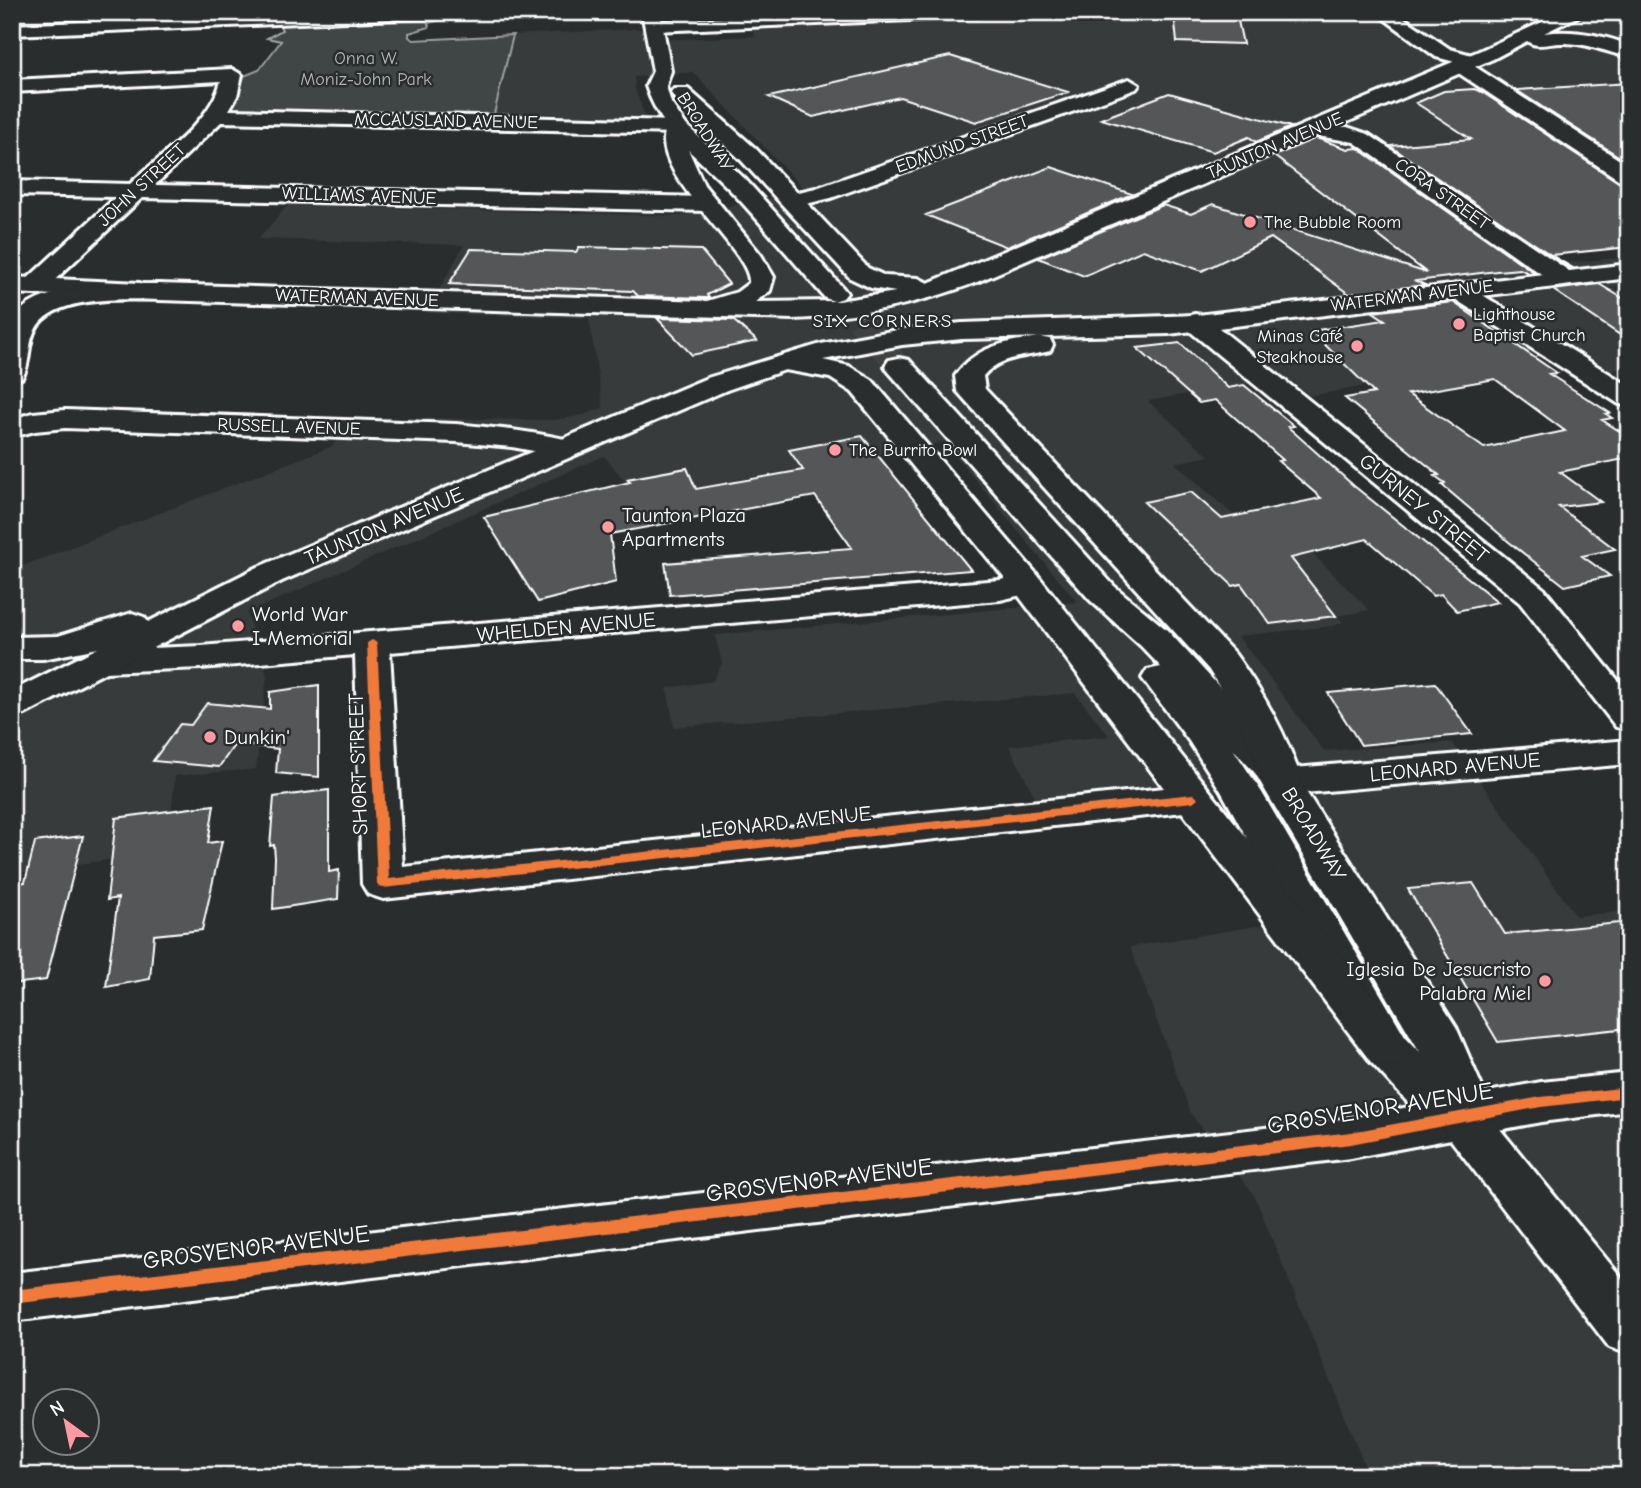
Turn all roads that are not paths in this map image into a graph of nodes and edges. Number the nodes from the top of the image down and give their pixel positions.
1 (443, 12) edge
2 (979, 12) edge
3 (1383, 12) edge
4 (1593, 12) edge
5 (1573, 13) edge
6 (652, 19) edge
7 (12, 30) edge
8 (1629, 51) edge
9 (1473, 61) junction
10 (662, 71) junction
11 (1129, 85) dead end
12 (12, 86) edge
13 (681, 93) junction
14 (216, 116) junction
15 (676, 127) junction
16 (1312, 130) junction
17 (1629, 176) edge
18 (735, 181) junction
19 (12, 188) edge
20 (136, 191) junction
21 (793, 200) junction
22 (706, 204) junction
23 (1629, 271) edge
24 (968, 277) junction
25 (1563, 278) junction
26 (24, 285) edge
27 (1459, 291) junction
28 (159, 292) junction
29 (834, 293) tunnel mouth
30 (12, 303) edge
31 (703, 308) junction
32 (757, 310) junction
33 (1195, 322) junction
34 (1065, 327) junction
35 (19, 339) junction
36 (900, 366) tunnel mouth
37 (765, 367) junction
38 (12, 372) edge
39 (1629, 398) edge
40 (12, 428) edge
41 (566, 448) junction
42 (270, 574) junction
43 (1027, 584) junction
44 (1102, 593) junction
45 (372, 643) junction
46 (12, 648) edge
47 (104, 661) junction
48 (12, 706) edge
49 (1629, 719) edge
50 (1629, 752) edge
51 (1282, 782) junction
52 (1193, 798) junction
53 (383, 884) joint
54 (1388, 1049) junction
55 (1629, 1092) edge
56 (1462, 1118) junction
57 (12, 1297) edge
58 (1629, 1329) edge

1 - 7 main road
2 - 6 main road
3 - 9 main road
4 - 8 main road
5 - 9 main road, TAUNTON AVENUE
6 - 10 main road
8 - 9 main road
9 - 16 main road, TAUNTON AVENUE
9 - 17 main road
10 - 13 main road, BROADWAY
10 - 15 main road, BROADWAY
11 - 21 main road, EDMUND STREET
12 - 14 main road, JOHN STREET
13 - 18 main road, BROADWAY
13 - 21 main road
14 - 15 main road, MCCAUSLAND AVENUE
14 - 20 main road, JOHN STREET
15 - 18 main road, BROADWAY
15 - 22 main road
16 - 24 main road, TAUNTON AVENUE
16 - 25 main road, CORA STREET
18 - 29 main road
19 - 20 main road, WILLIAMS AVENUE
20 - 22 main road, WILLIAMS AVENUE
20 - 26 main road, JOHN STREET
21 - 24 main road
22 - 31 main road
23 - 25 main road, WATERMAN AVENUE
24 - 32 main road, WATERMAN AVENUE
24 - 34 main road
25 - 27 main road, WATERMAN AVENUE
26 - 28 main road, WATERMAN AVENUE
27 - 33 main road, WATERMAN AVENUE
27 - 39 main road
28 - 31 main road, WATERMAN AVENUE
28 - 35 main road
30 - 35 main road
31 - 32 main road, WATERMAN AVENUE
32 - 37 main road
33 - 34 main road
33 - 49 main road, GURNEY STREET
33 - 51 main road
34 - 37 main road
35 - 38 main road
36 - 44 main road, BROADWAY
37 - 41 main road, TAUNTON AVENUE
37 - 43 main road
40 - 41 main road, RUSSELL AVENUE
41 - 42 main road, TAUNTON AVENUE
42 - 46 main road
42 - 47 main road, TAUNTON AVENUE
43 - 45 main road, WHELDEN AVENUE
43 - 52 main road
44 - 51 main road, BROADWAY
44 - 54 main road, BROADWAY
45 - 47 main road, WHELDEN AVENUE
45 - 53 main road, SHORT STREET
47 - 48 main road, TAUNTON AVENUE
50 - 51 main road, LEONARD AVENUE
51 - 56 main road, BROADWAY
52 - 53 main road, LEONARD AVENUE
52 - 54 main road
54 - 56 main road, BROADWAY
55 - 56 main road, GROSVENOR AVENUE
56 - 57 main road, GROSVENOR AVENUE
56 - 58 main road, BROADWAY

